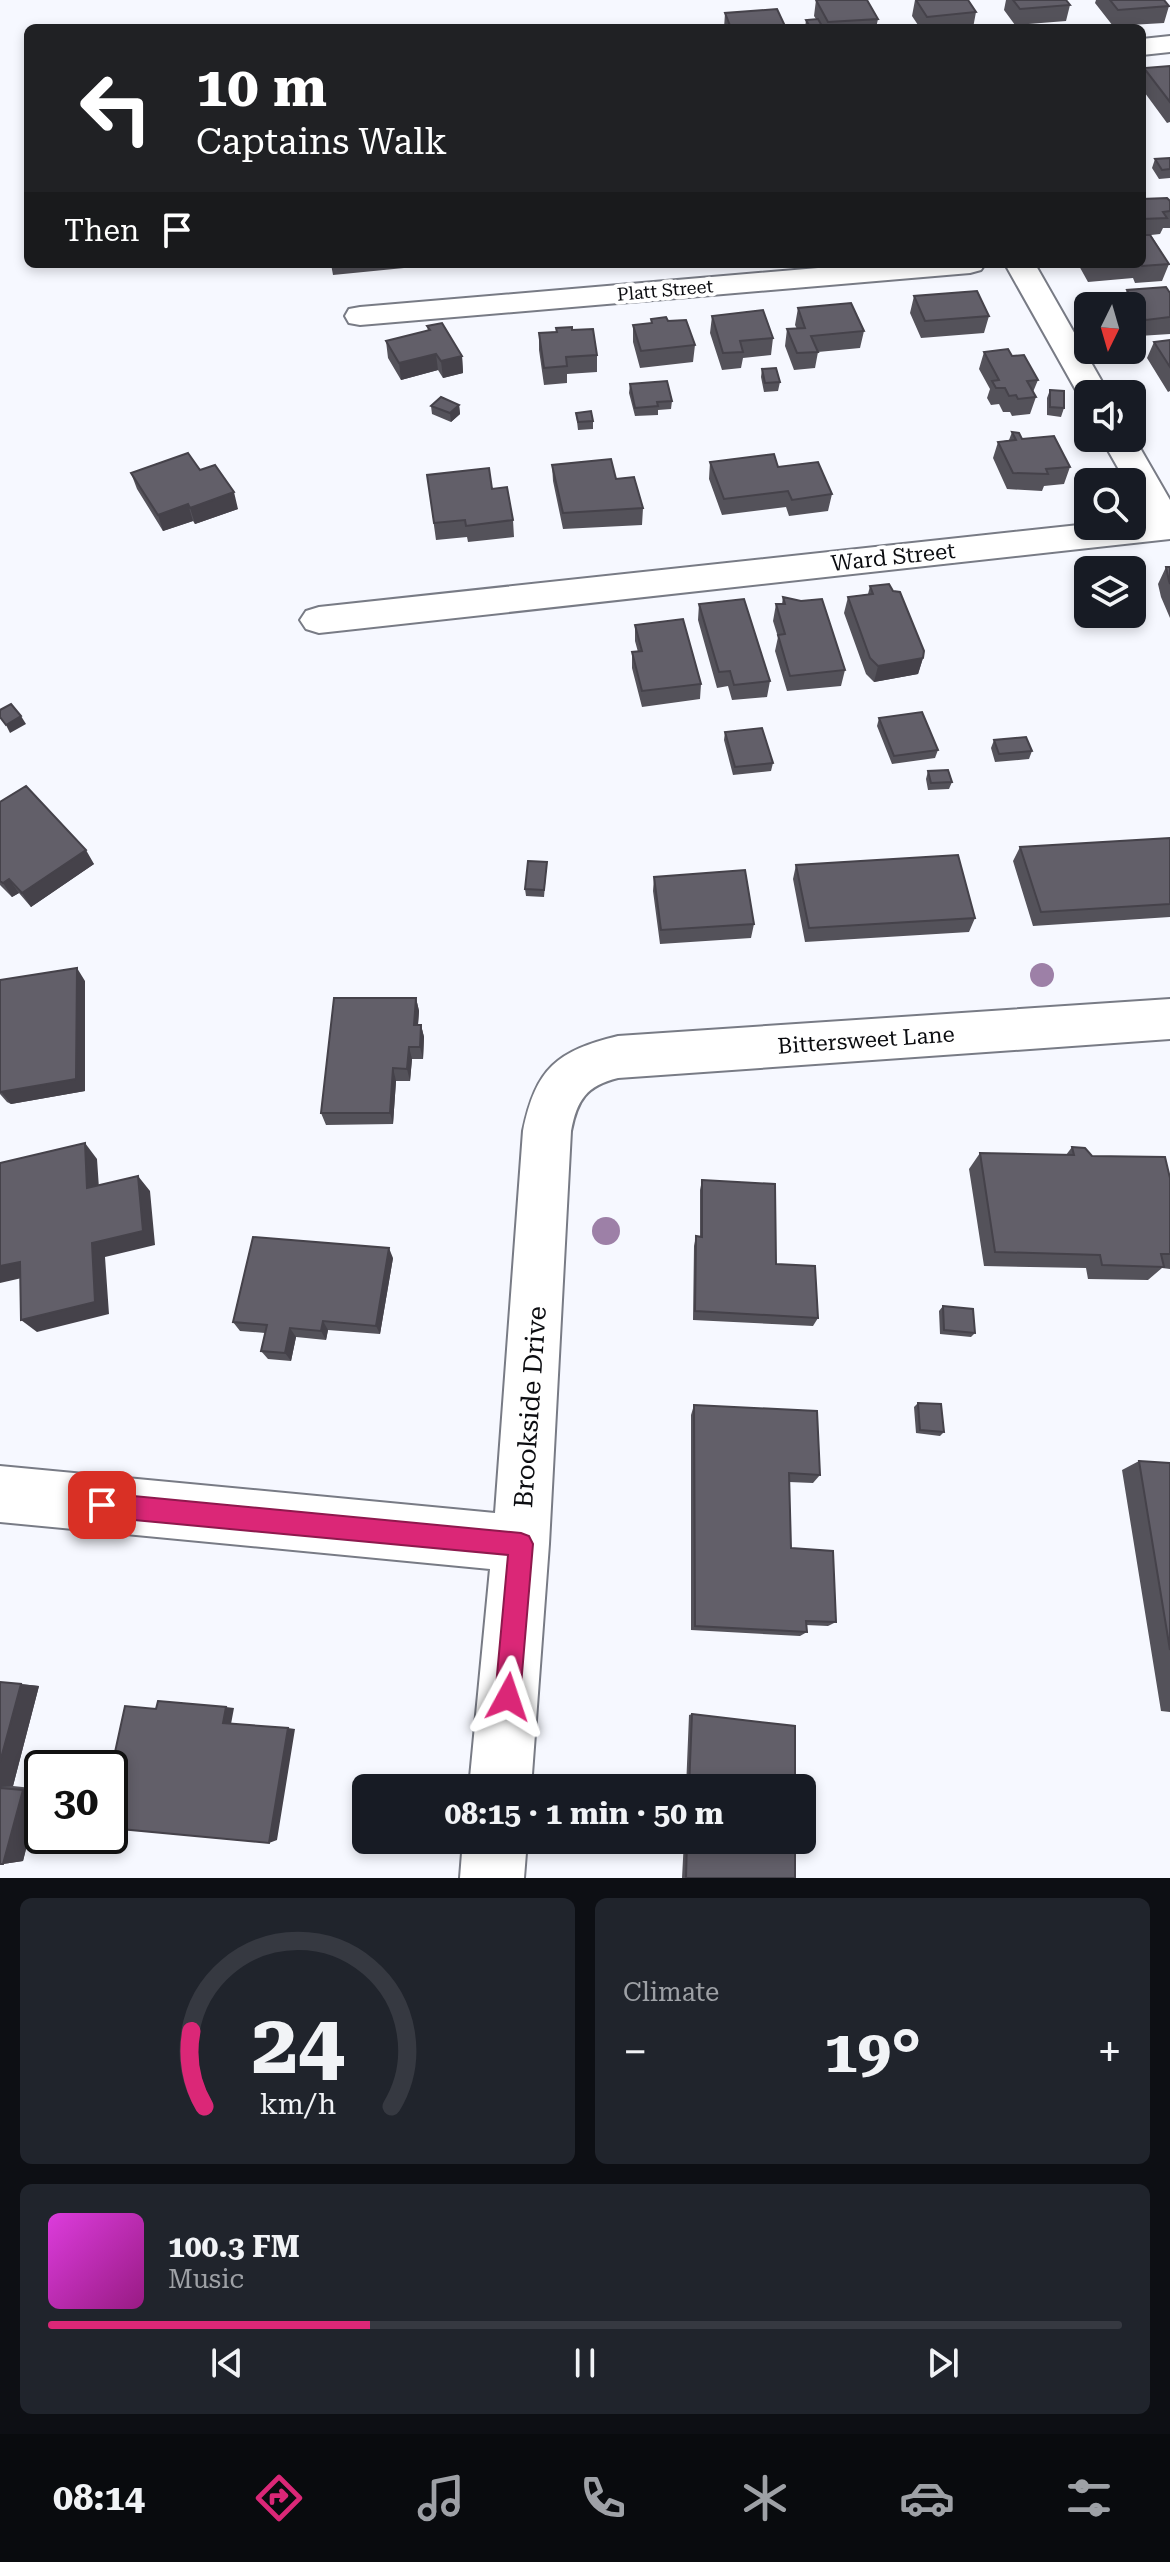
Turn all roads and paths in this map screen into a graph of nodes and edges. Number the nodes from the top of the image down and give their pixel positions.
1 (1170, 44) edge
2 (1146, 47) edge
3 (923, 268) edge
4 (1022, 268) edge
5 (360, 316) dead end
6 (1085, 380) edge
7 (1126, 452) edge
8 (1169, 527) edge
9 (319, 620) dead end
10 (1170, 1019) edge
11 (565, 1077) joint
12 (0, 1494) edge
13 (521, 1544) junction
14 (501, 1774) edge
15 (494, 1854) edge
16 (492, 1878) edge

1 - 2 street
3 - 5 street, Platt Street
4 - 6 street
7 - 8 street
8 - 9 street, Ward Street
10 - 11 street, Bittersweet Lane
11 - 13 street, Brookside Drive
12 - 13 street
13 - 14 street, Brookside Drive
15 - 16 street

